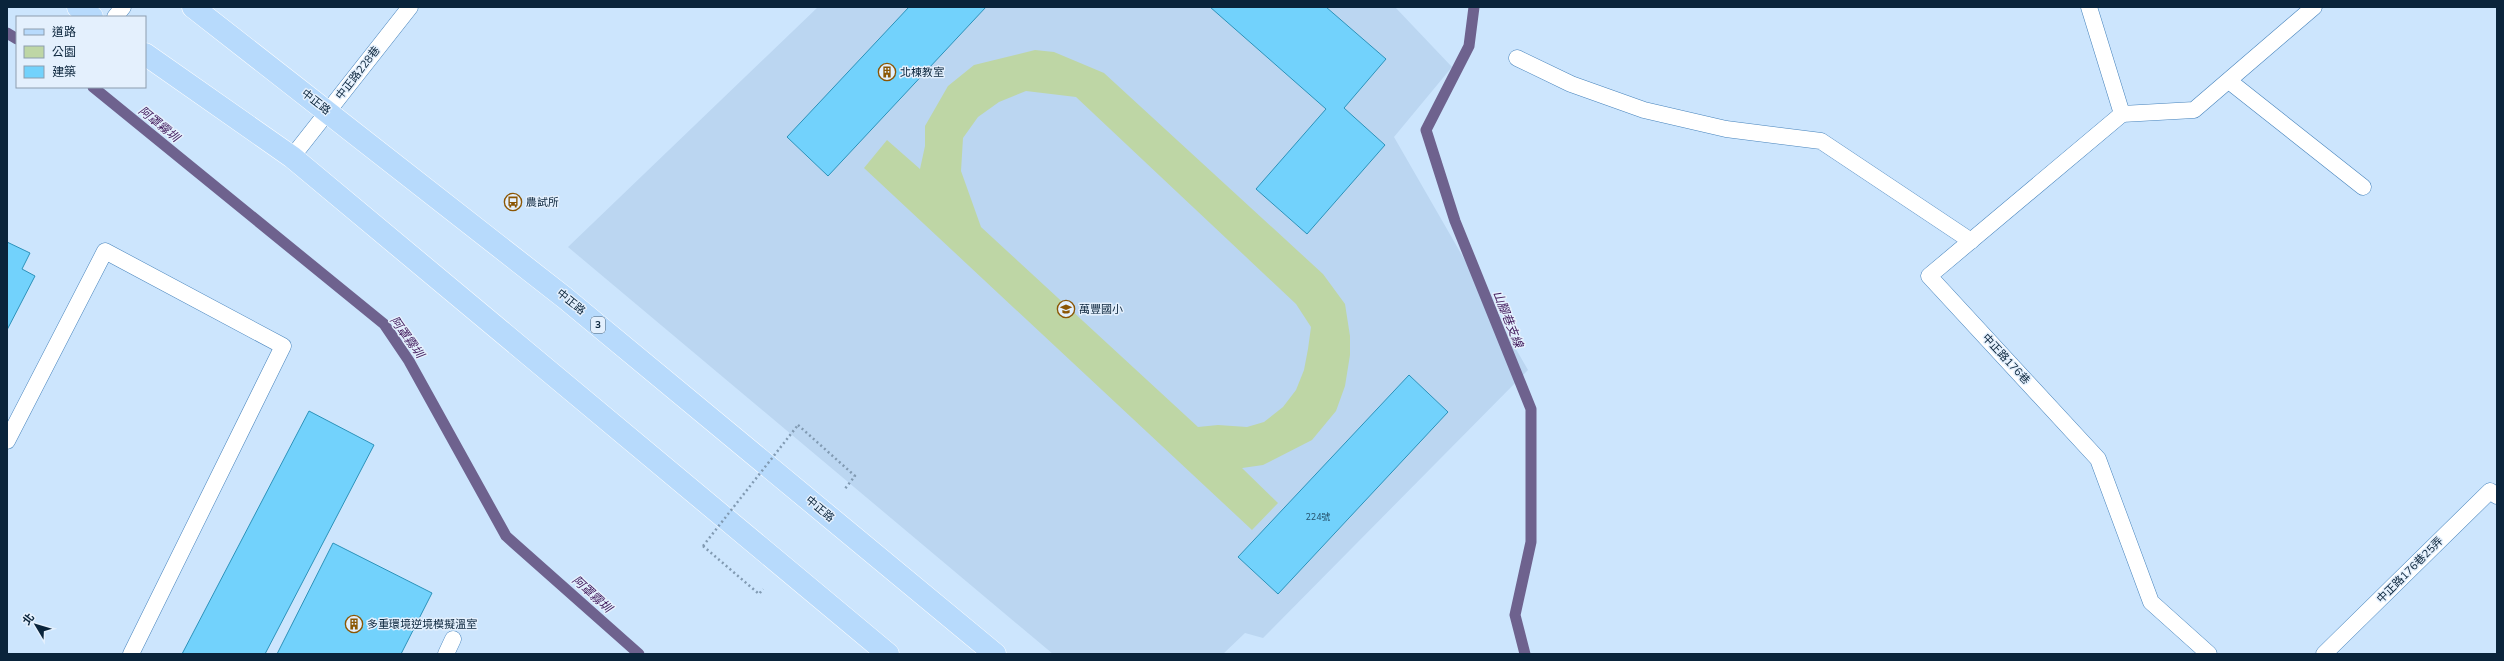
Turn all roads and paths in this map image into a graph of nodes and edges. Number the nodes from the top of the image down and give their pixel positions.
1 (78, 7) edge
2 (123, 7) edge
3 (194, 7) edge
4 (410, 7) edge
5 (2089, 7) edge
6 (2314, 7) edge
7 (91, 16) edge
8 (116, 16) edge
9 (146, 55) edge
10 (1517, 58) dead end
11 (2229, 80) junction
12 (327, 112) junction
13 (2122, 114) junction
14 (292, 157) junction
15 (2363, 187) dead end
16 (1971, 241) junction
17 (7, 442) edge
18 (855, 476) dead end
19 (2497, 496) edge
20 (759, 594) dead end
21 (453, 639) dead end
22 (131, 654) edge
23 (446, 654) edge
24 (888, 654) edge
25 (995, 654) edge
26 (2209, 654) edge
27 (2324, 654) edge

1 - 7 main road
2 - 8 lane
3 - 12 main road, 中正路 / 3
4 - 12 lane, 中正路228巷
5 - 13 lane
6 - 11 lane
9 - 14 main road
10 - 16 lane
11 - 13 lane
11 - 15 lane
12 - 14 lane, 中正路228巷
12 - 25 main road, 中正路 / 3
13 - 16 lane, 中正路176巷
14 - 24 main road
16 - 26 lane, 中正路176巷
17 - 22 lane
18 - 20 path, bridge
19 - 27 lane, 中正路176巷25弄
21 - 23 lane

